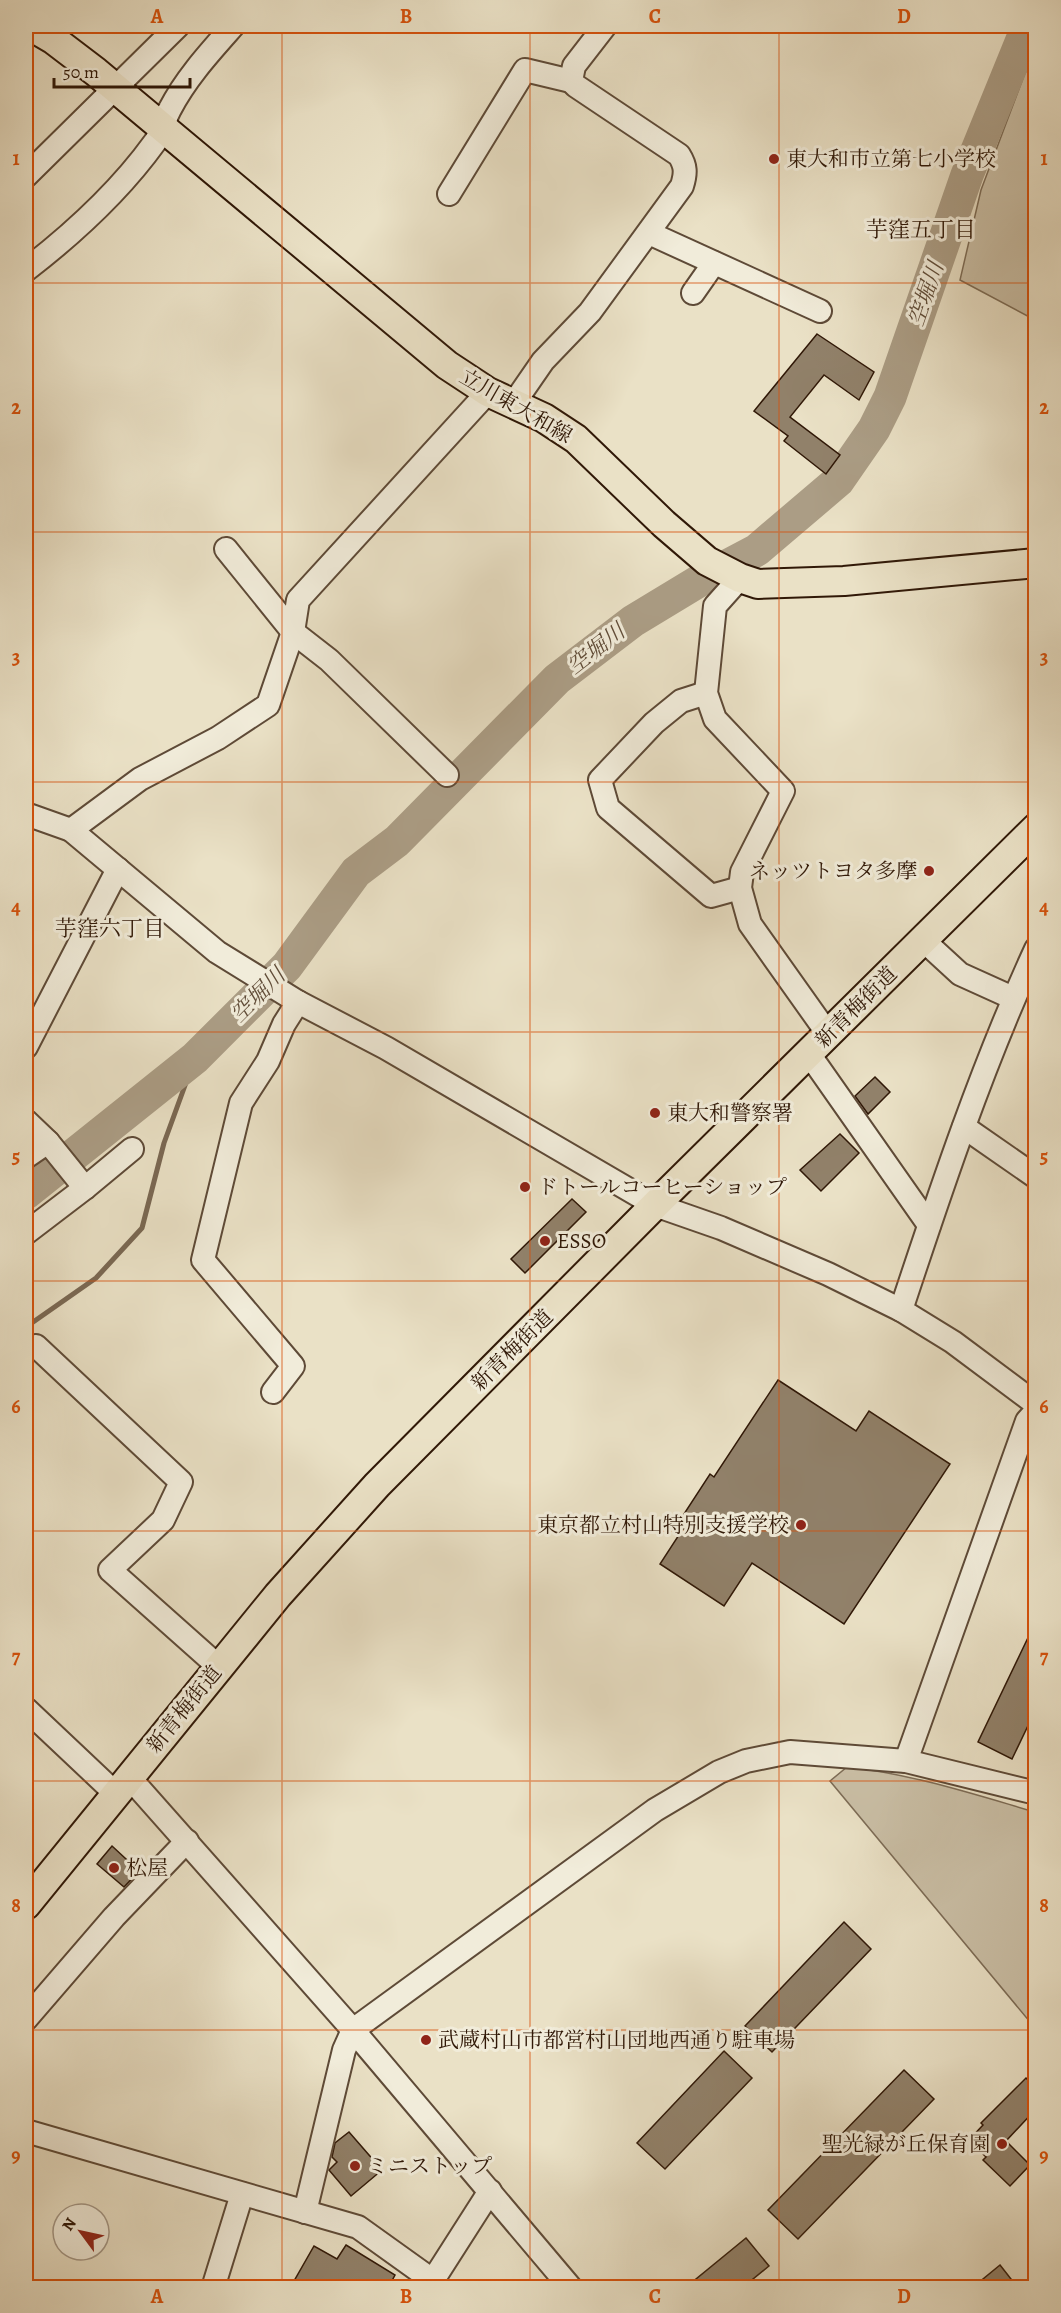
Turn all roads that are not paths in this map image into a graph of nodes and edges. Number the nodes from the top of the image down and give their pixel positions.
1 (33, 26) edge
2 (178, 26) edge
3 (233, 26) edge
4 (605, 26) edge
5 (571, 81) junction
6 (115, 88) junction
7 (165, 129) junction
8 (26, 176) edge
9 (449, 194) dead end
10 (649, 233) junction
11 (714, 263) junction
12 (26, 270) edge
13 (693, 293) dead end
14 (820, 311) dead end
15 (488, 392) junction
16 (514, 403) junction
17 (226, 549) dead end
18 (1035, 563) edge
19 (740, 578) junction
20 (292, 632) junction
21 (706, 693) junction
22 (447, 775) dead end
23 (26, 813) edge
24 (1035, 828) edge
25 (71, 830) junction
26 (118, 869) junction
27 (740, 888) junction
28 (922, 940) junction
29 (1035, 949) edge
30 (291, 998) junction
31 (1013, 998) junction
32 (828, 1034) junction
33 (26, 1047) edge
34 (808, 1054) junction
35 (26, 1121) edge
36 (964, 1127) junction
37 (48, 1142) junction
38 (132, 1149) dead end
39 (26, 1157) edge
40 (1035, 1177) edge
41 (85, 1188) junction
42 (655, 1205) junction
43 (929, 1225) junction
44 (26, 1233) edge
45 (901, 1310) junction
46 (36, 1346) dead end
47 (273, 1392) dead end
48 (1035, 1404) edge
49 (1035, 1411) edge
50 (219, 1667) junction
51 (26, 1709) edge
52 (906, 1761) junction
53 (122, 1785) junction
54 (1035, 1793) edge
55 (186, 1841) junction
56 (26, 1905) edge
57 (26, 2019) edge
58 (353, 2030) junction
59 (26, 2131) edge
60 (490, 2191) junction
61 (242, 2194) junction
62 (305, 2212) junction
63 (430, 2284) edge
64 (213, 2288) edge
65 (571, 2288) edge

1 - 6 main road, 立川東大和線
2 - 6 street
3 - 7 street
4 - 5 street
5 - 9 street
5 - 10 street
6 - 7 main road, 立川東大和線
6 - 8 street
7 - 12 street
7 - 15 main road, 立川東大和線
10 - 11 street
10 - 16 street
11 - 13 street
11 - 14 street
15 - 16 main road, 立川東大和線
15 - 20 street
16 - 19 main road, 立川東大和線
17 - 20 street
18 - 19 main road, 立川東大和線
19 - 21 street
20 - 22 street
20 - 25 street
21 - 27 street
21 - 27 street
23 - 25 street
24 - 28 main road, 新青梅街道
25 - 26 street
26 - 30 street
26 - 33 street
27 - 32 street
28 - 31 street
28 - 32 main road, 新青梅街道
29 - 31 street
30 - 42 street
30 - 47 street
31 - 36 street
32 - 34 main road, 新青梅街道
34 - 42 main road, 新青梅街道
34 - 43 street
35 - 37 street
36 - 40 street
36 - 43 street
37 - 39 street
37 - 41 street
38 - 41 street
41 - 44 street
42 - 45 street
42 - 50 main road, 新青梅街道
43 - 45 street
45 - 48 street
46 - 50 street
49 - 52 street
50 - 53 main road, 新青梅街道
51 - 53 street
52 - 54 street
52 - 58 street
53 - 55 street
53 - 56 main road, 新青梅街道
55 - 57 street
55 - 58 street
58 - 60 street
58 - 62 street
59 - 61 street
60 - 63 street
60 - 65 street
61 - 62 street
61 - 64 street
62 - 63 street

